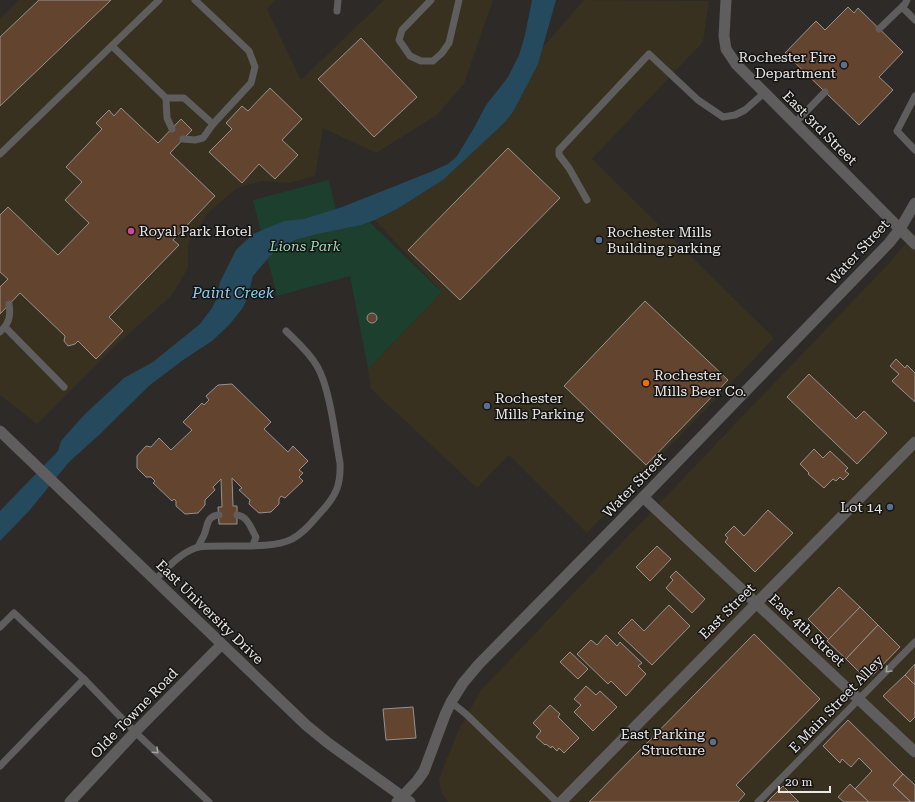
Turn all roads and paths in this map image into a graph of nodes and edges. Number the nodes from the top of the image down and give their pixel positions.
1 (159, 0) edge
2 (194, 0) edge
3 (338, 0) edge
4 (431, 0) edge
5 (459, 0) edge
6 (726, 0) edge
7 (906, 0) edge
8 (902, 7) junction
9 (337, 11) dead end
10 (915, 20) edge
11 (879, 29) dead end
12 (112, 46) junction
13 (825, 92) dead end
14 (764, 93) junction
15 (915, 96) edge
16 (166, 98) junction
17 (213, 124) junction
18 (794, 124) junction
19 (172, 129) dead end
20 (183, 139) dead end
21 (915, 150) edge
22 (0, 154) edge
23 (587, 200) dead end
24 (915, 203) edge
25 (900, 229) junction
26 (915, 244) edge
27 (9, 304) dead end
28 (2, 330) edge
29 (286, 331) dead end
30 (64, 387) dead end
31 (0, 431) edge
32 (915, 442) edge
33 (643, 497) junction
34 (237, 515) dead end
35 (218, 516) dead end
36 (253, 545) junction
37 (198, 547) junction
38 (155, 580) junction
39 (756, 604) junction
40 (0, 627) edge
41 (915, 642) edge
42 (221, 645) junction
43 (84, 679) junction
44 (859, 699) junction
45 (451, 702) junction
46 (135, 732) junction
47 (915, 752) edge
48 (0, 766) edge
49 (403, 800) edge
50 (70, 802) edge
51 (209, 802) edge
52 (561, 802) edge
53 (758, 802) edge

1 - 12 lane
2 - 17 lane
3 - 9 lane
4 - 5 lane
6 - 14 street, East 3rd Street
7 - 8 lane
8 - 10 lane
8 - 11 lane
12 - 16 lane
12 - 22 lane
13 - 18 lane
14 - 18 street, East 3rd Street
14 - 23 lane
15 - 21 lane
16 - 17 lane
16 - 19 lane
17 - 20 lane
18 - 25 street, East 3rd Street
24 - 25 street, Water Street
25 - 26 street, East 3rd Street
25 - 33 street, Water Street
27 - 28 lane
28 - 30 lane
29 - 36 lane
31 - 38 street, East University Drive
32 - 39 street, East Street
33 - 39 street, East 4th Street
33 - 45 street, Water Street
34 - 36 lane
35 - 37 lane
36 - 37 lane
37 - 38 lane
38 - 42 street, East University Drive
39 - 44 street, East 4th Street
39 - 52 street, East Street
40 - 43 lane
41 -> 44 lane, E Main Street Alley
42 - 46 street, Olde Towne Road
42 - 49 street, East University Drive
43 - 46 lane
43 - 48 lane
44 - 47 street, East 4th Street
44 - 53 lane, E Main Street Alley
45 - 49 street, Water Street
45 - 52 lane
46 - 50 street, Olde Towne Road
46 -> 51 lane

